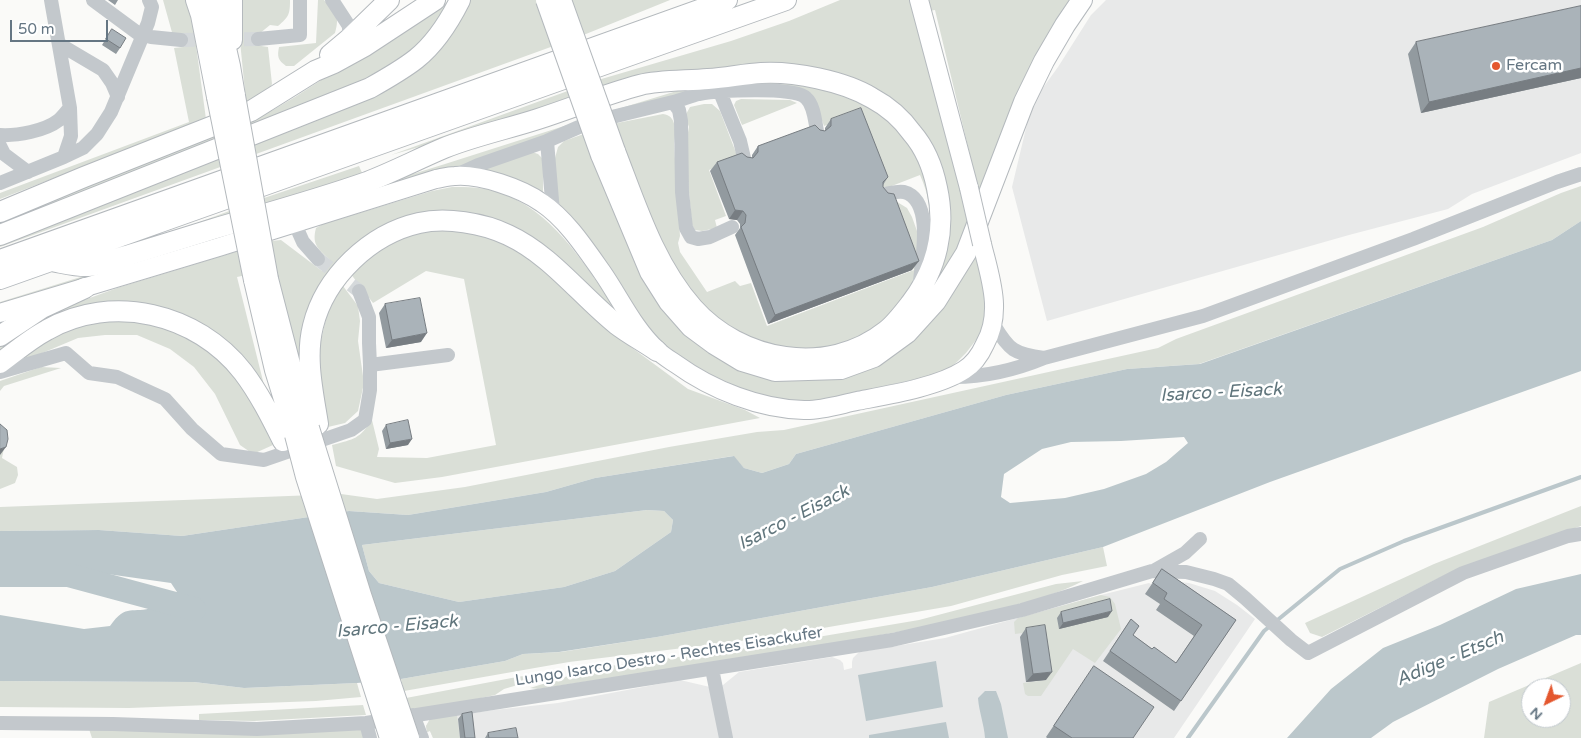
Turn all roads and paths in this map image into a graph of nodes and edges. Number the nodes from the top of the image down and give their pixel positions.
1 (51, 0) edge
2 (94, 0) edge
3 (149, 0) edge
4 (196, 0) edge
5 (214, 0) edge
6 (232, 0) edge
7 (300, 0) edge
8 (332, 0) edge
9 (389, 0) edge
10 (435, 0) edge
11 (460, 0) edge
12 (546, 0) edge
13 (561, 0) edge
14 (727, 0) edge
15 (786, 0) edge
16 (1082, 0) edge
17 (920, 5) edge
18 (143, 36) junction
19 (258, 39) tunnel mouth
20 (349, 39) junction
21 (181, 40) tunnel mouth
22 (59, 44) junction
23 (230, 66) junction
24 (315, 71) junction
25 (720, 92) junction
26 (226, 96) junction
27 (118, 97) junction
28 (673, 102) junction
29 (70, 108) junction
30 (817, 131) edge
31 (0, 134) edge
32 (548, 142) junction
33 (0, 146) edge
34 (608, 153) junction
35 (64, 158) junction
36 (744, 158) edge
37 (28, 172) junction
38 (1581, 174) edge
39 (455, 176) junction
40 (0, 183) edge
41 (885, 194) edge
42 (0, 212) edge
43 (553, 212) junction
44 (295, 224) junction
45 (732, 227) dead end
46 (0, 235) edge
47 (318, 258) tunnel mouth
48 (0, 260) edge
49 (51, 261) junction
50 (0, 279) edge
51 (86, 288) junction
52 (359, 291) tunnel mouth
53 (918, 293) junction
54 (0, 313) edge
55 (994, 325) junction
56 (0, 336) edge
57 (657, 351) junction
58 (448, 355) dead end
59 (1044, 358) junction
60 (2, 364) edge
61 (370, 365) junction
62 (954, 377) junction
63 (301, 432) junction
64 (314, 473) junction
65 (1581, 534) edge
66 (1200, 539) dead end
67 (1152, 572) junction
68 (712, 669) junction
69 (413, 715) junction
70 (366, 723) junction
71 (0, 724) edge
72 (370, 738) edge
73 (390, 738) edge
74 (410, 738) edge
75 (422, 738) edge
76 (726, 738) edge

1 - 22 street
2 - 18 street
3 - 18 street
4 - 26 highway
5 - 23 highway
6 - 23 highway
7 - 19 street
8 - 20 street
9 - 20 highway
10 - 24 highway
11 - 46 highway
12 - 34 highway, bridge
13 - 34 highway, bridge
14 - 48 highway
15 - 49 highway
16 - 34 highway
17 - 55 main road, bridge
18 - 21 street
18 - 27 street
20 - 24 highway
22 - 27 street
22 - 29 street
23 - 26 highway
24 - 42 highway
25 - 28 street
25 - 30 street
25 - 36 street
26 - 63 highway, bridge
27 - 35 street
28 - 32 street
28 - 45 street
29 - 31 street
29 - 35 street
32 - 39 street
32 - 43 street
33 - 37 street
34 - 53 highway
35 - 37 street
37 - 40 street
38 - 59 street
39 - 43 main road
39 - 44 main road
41 - 53 street
43 - 57 main road
44 - 47 street
44 - 51 main road
49 - 50 highway
49 - 53 highway
51 - 54 main road
51 - 56 highway
52 - 61 street
55 - 59 street
55 - 62 main road
57 - 62 main road
57 - 63 highway
58 - 61 street
59 - 62 street
60 - 61 street
60 - 63 highway
63 - 64 highway, bridge
63 - 64 highway
64 - 73 highway, bridge
64 - 74 highway, bridge
65 - 67 street, Lungo Isarco Destro - Rechtes Eisackufer
66 - 67 street
67 - 68 street, Lungo Isarco Destro - Rechtes Eisackufer
68 - 69 street, Lungo Isarco Destro - Rechtes Eisackufer
68 - 76 street
69 - 70 street, Lungo Isarco Destro - Rechtes Eisackufer
69 - 75 street
70 - 71 street, Lungo Isarco Destro - Rechtes Eisackufer
70 - 72 street

